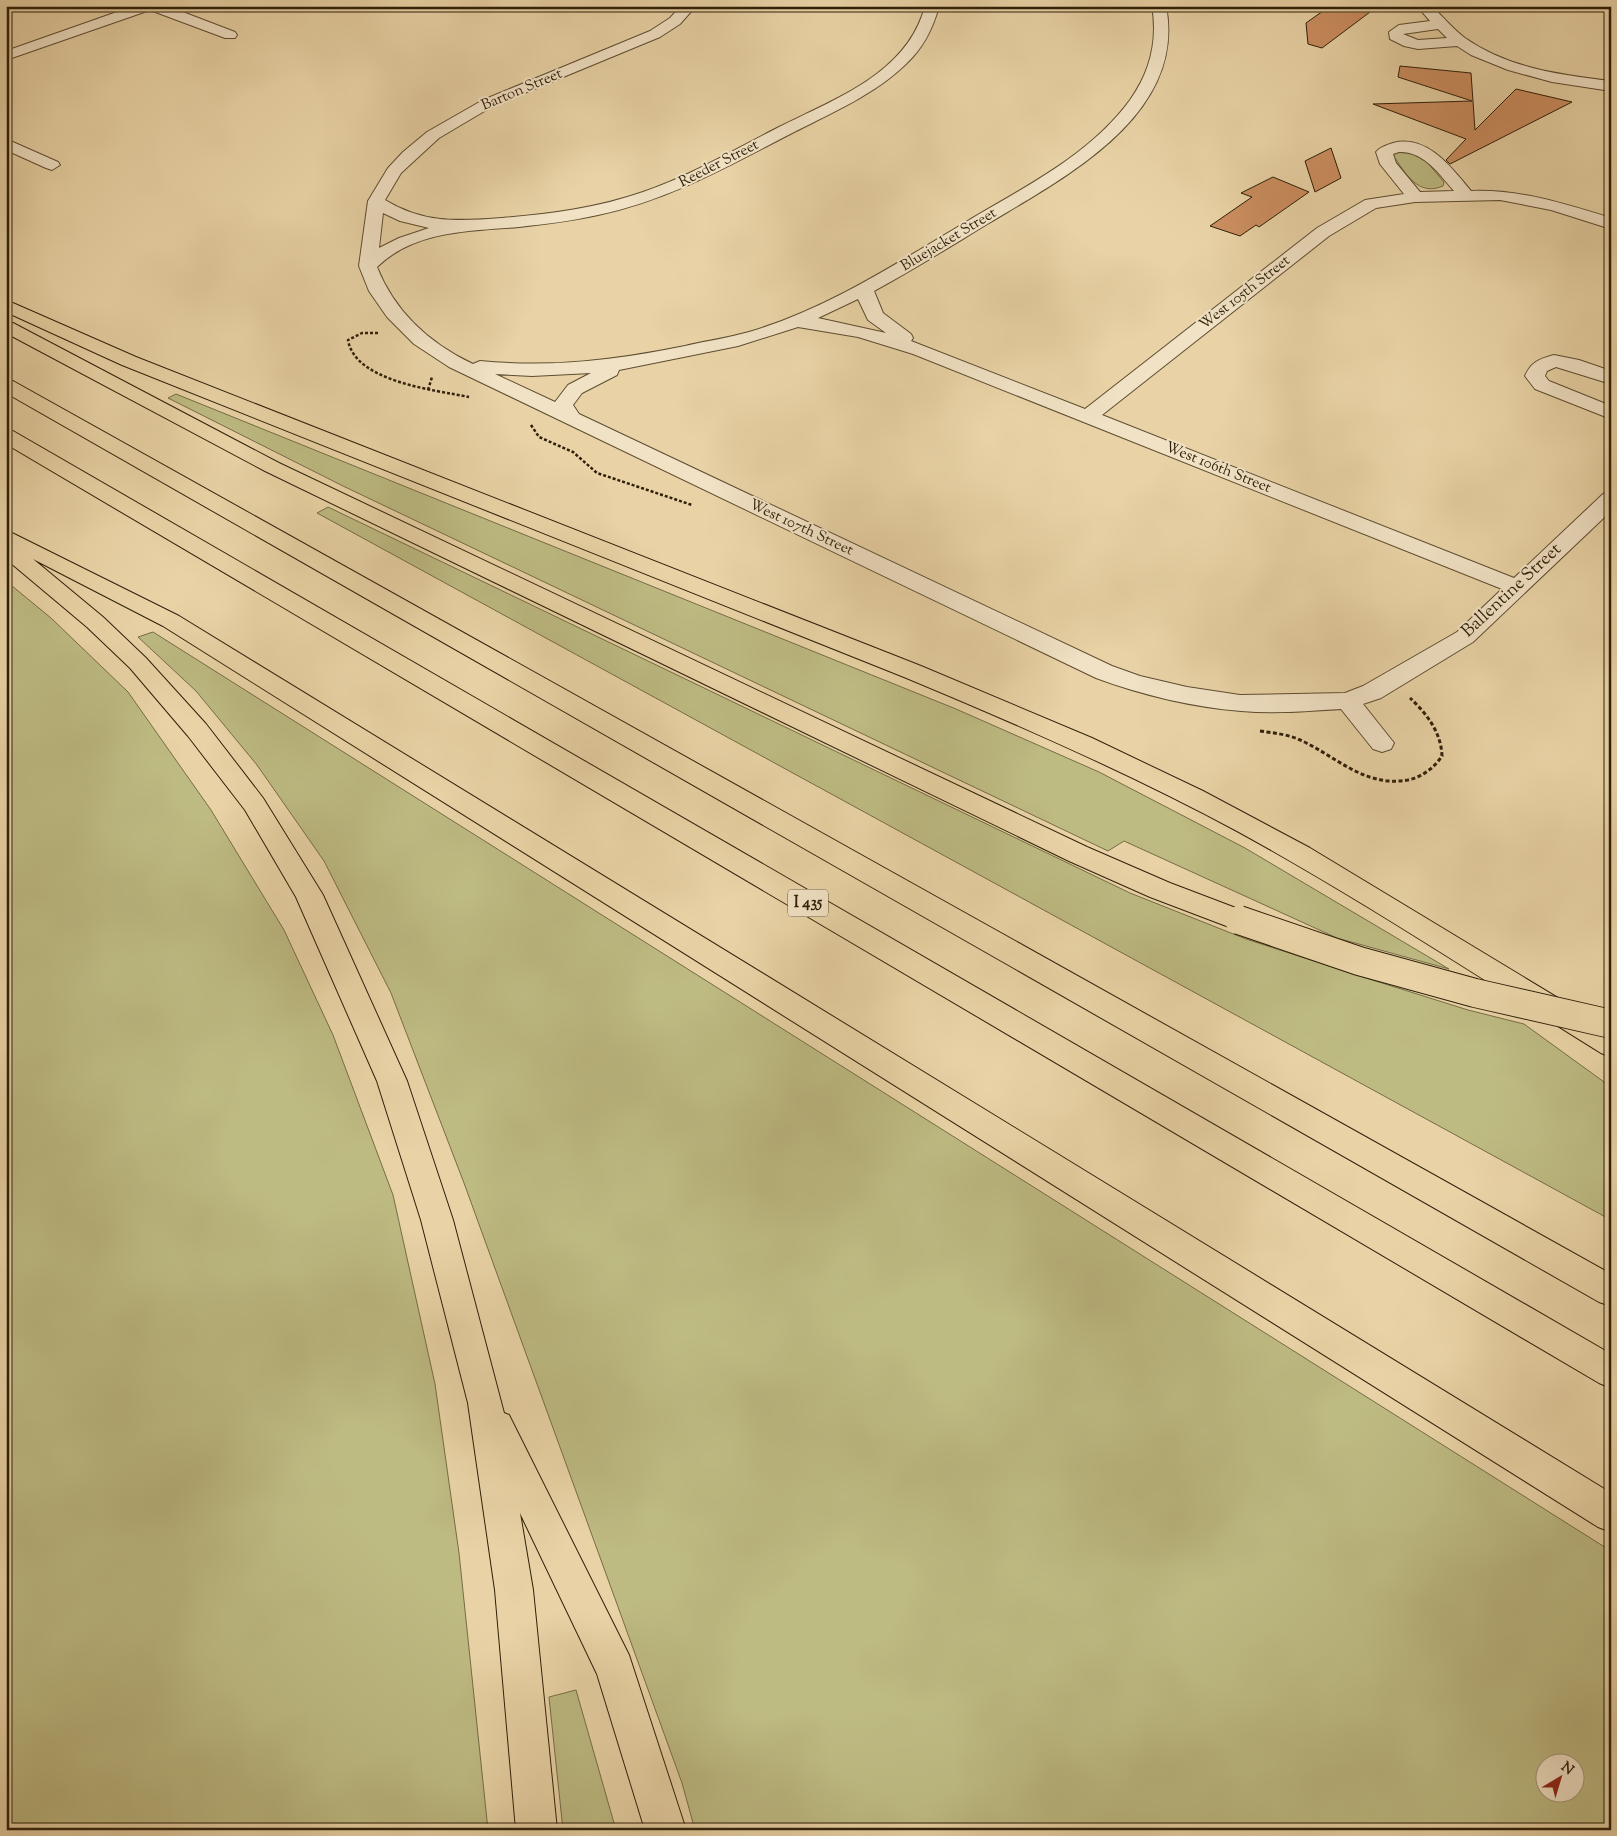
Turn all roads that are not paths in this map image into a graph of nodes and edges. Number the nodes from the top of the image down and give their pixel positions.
1 (148, 6) edge
2 (153, 6) edge
3 (689, 6) edge
4 (932, 6) edge
5 (1159, 6) edge
6 (1424, 6) edge
7 (1441, 24) junction
8 (230, 35) dead end
9 (1459, 41) junction
10 (6, 56) edge
11 (1611, 86) edge
12 (6, 144) edge
13 (52, 165) dead end
14 (1466, 195) junction
15 (1416, 196) junction
16 (376, 201) junction
17 (1611, 224) edge
18 (455, 226) junction
19 (368, 266) junction
20 (865, 290) junction
21 (6, 305) edge
22 (794, 321) junction
23 (6, 325) edge
24 (920, 350) junction
25 (638, 362) junction
26 (456, 364) junction
27 (1611, 378) edge
28 (6, 385) edge
29 (1611, 413) edge
30 (1088, 416) junction
31 (573, 420) junction
32 (6, 435) edge
33 (1611, 499) edge
34 (6, 536) edge
35 (6, 549) edge
36 (1517, 587) junction
37 (1347, 701) junction
38 (1382, 743) dead end
39 (1509, 983) junction
40 (1611, 1024) edge
41 (1611, 1045) edge
42 (1611, 1061) edge
43 (1611, 1291) edge
44 (1611, 1372) edge
45 (485, 1404) junction
46 (1611, 1514) edge
47 (537, 1830) edge
48 (666, 1830) edge

1 - 10 street
2 - 8 street
3 - 16 street, Barton Street
4 - 18 street, Reeder Street
5 - 20 street, Bluejacket Street
6 - 7 street
7 - 9 street
7 - 9 street
9 - 11 street
12 - 13 street
14 - 15 street, West 105th Street
14 - 15 street
14 - 17 street, West 105th Street
15 - 30 street, West 105th Street
16 - 18 street, Reeder Street
16 - 19 street, West 107th Street
18 - 19 street, Reeder Street
19 - 26 street, West 107th Street
20 - 22 street, Bluejacket Street
20 - 24 street, West 106th Street
21 - 39 highway
22 - 24 street, West 106th Street
22 - 25 street, Bluejacket Street
23 - 40 highway, bridge
24 - 30 street, West 106th Street
25 - 26 street, Bluejacket Street
25 - 31 street, Bluejacket Street
26 - 31 street, West 107th Street
27 - 29 street
28 - 43 highway
30 - 36 street, West 106th Street
31 - 37 street, West 107th Street
32 - 44 highway, I 435
33 - 36 street, Ballentine Street
34 - 46 highway
35 - 45 highway
36 - 37 street, Ballentine Street
37 - 38 street
39 - 41 highway
39 - 42 highway
45 - 47 highway
45 - 48 highway

